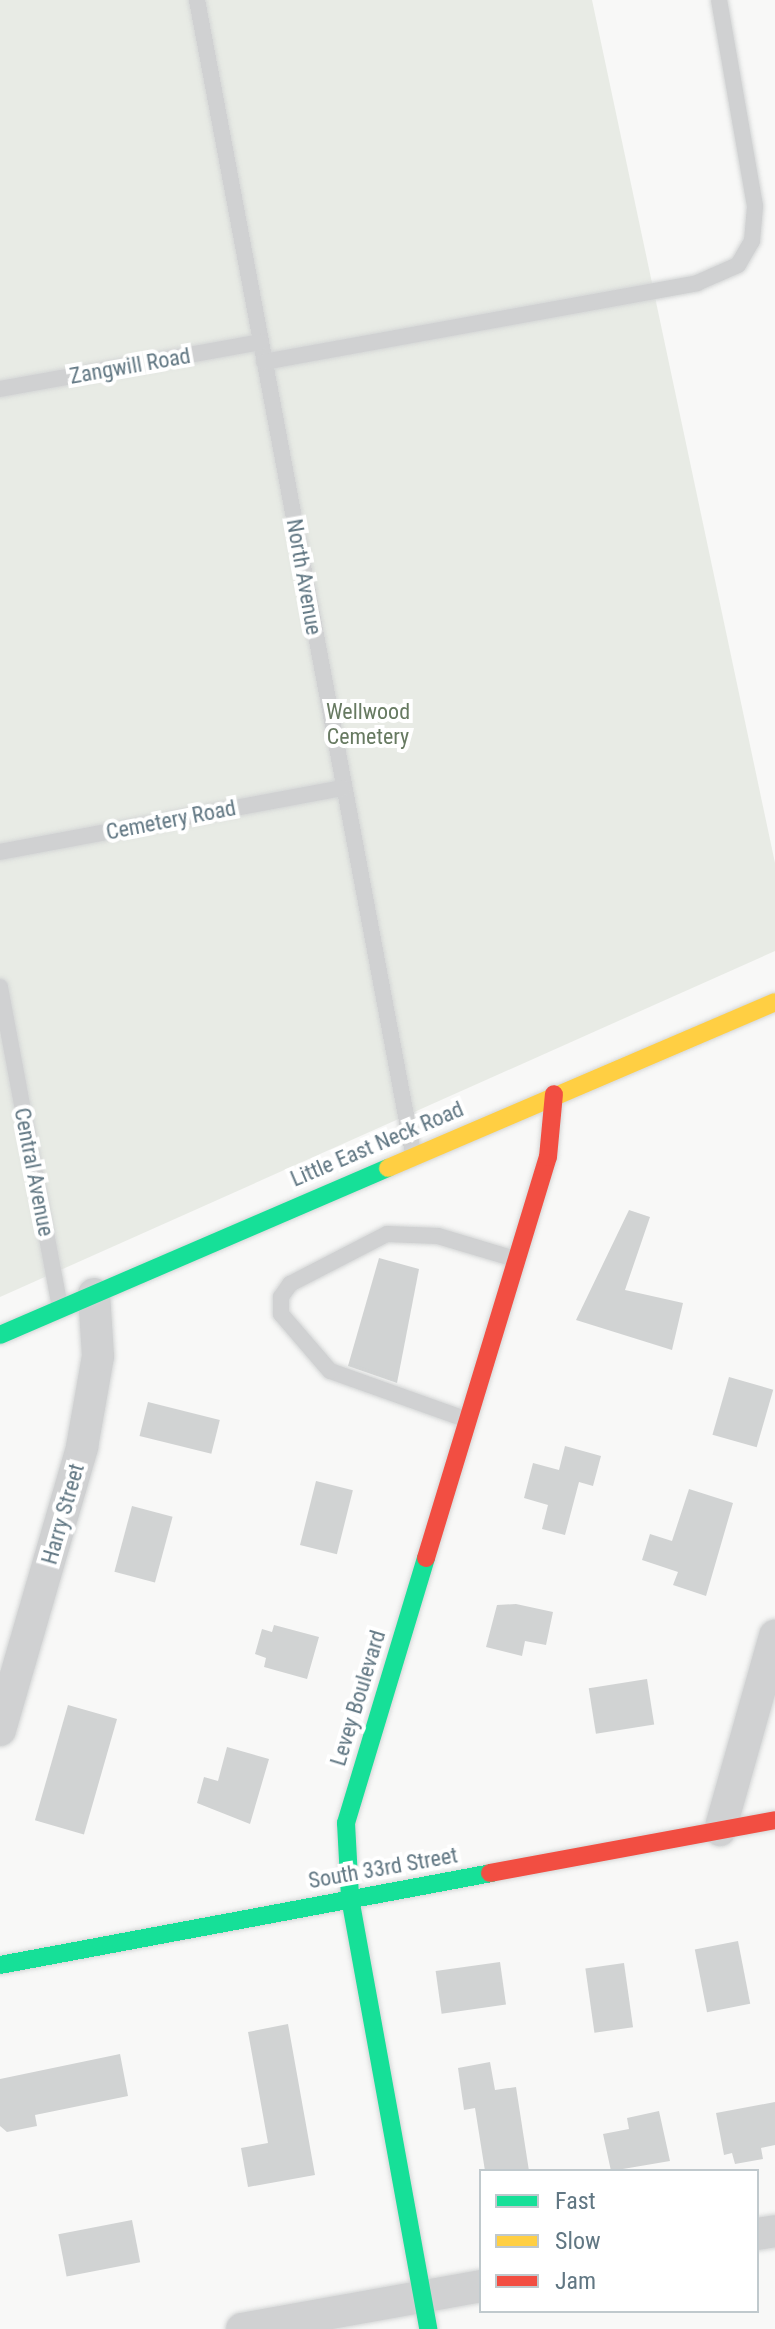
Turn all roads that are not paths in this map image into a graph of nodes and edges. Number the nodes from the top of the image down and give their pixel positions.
1 (197, 0) edge
2 (719, 0) edge
3 (261, 342) junction
4 (264, 362) junction
5 (0, 389) edge
6 (343, 788) junction
7 (0, 852) edge
8 (0, 987) edge
9 (775, 1002) edge
10 (554, 1094) junction
11 (413, 1153) junction
12 (516, 1259) junction
13 (94, 1294) junction
14 (60, 1309) junction
15 (0, 1335) edge
16 (467, 1420) junction
17 (775, 1636) edge
18 (0, 1730) edge
19 (775, 1820) edge
20 (720, 1830) junction
21 (350, 1898) junction
22 (0, 1965) edge
23 (479, 2286) edge
24 (423, 2297) junction
25 (242, 2329) edge
26 (428, 2329) edge

1 - 3 lane, North Avenue
2 - 4 lane
3 - 4 lane, North Avenue
3 - 5 lane, Zangwill Road
4 - 6 lane, North Avenue
6 - 7 lane, Cemetery Road
6 - 11 lane, North Avenue
8 - 14 lane, Central Avenue
9 - 10 street, Little East Neck Road
10 - 11 street, Little East Neck Road
10 - 12 street, Levey Boulevard
11 - 13 street, Little East Neck Road
12 - 16 street, Levey Boulevard
12 - 16 lane
13 - 14 street, Little East Neck Road
13 - 18 street, Harry Street
14 - 15 street, Little East Neck Road
16 - 21 street, Levey Boulevard
17 - 20 street
19 - 20 street, South 33rd Street
20 - 21 street, South 33rd Street
21 - 22 street, South 33rd Street
21 - 24 street, Levey Boulevard
23 - 24 street
24 - 25 street
24 - 26 street, Levey Boulevard

